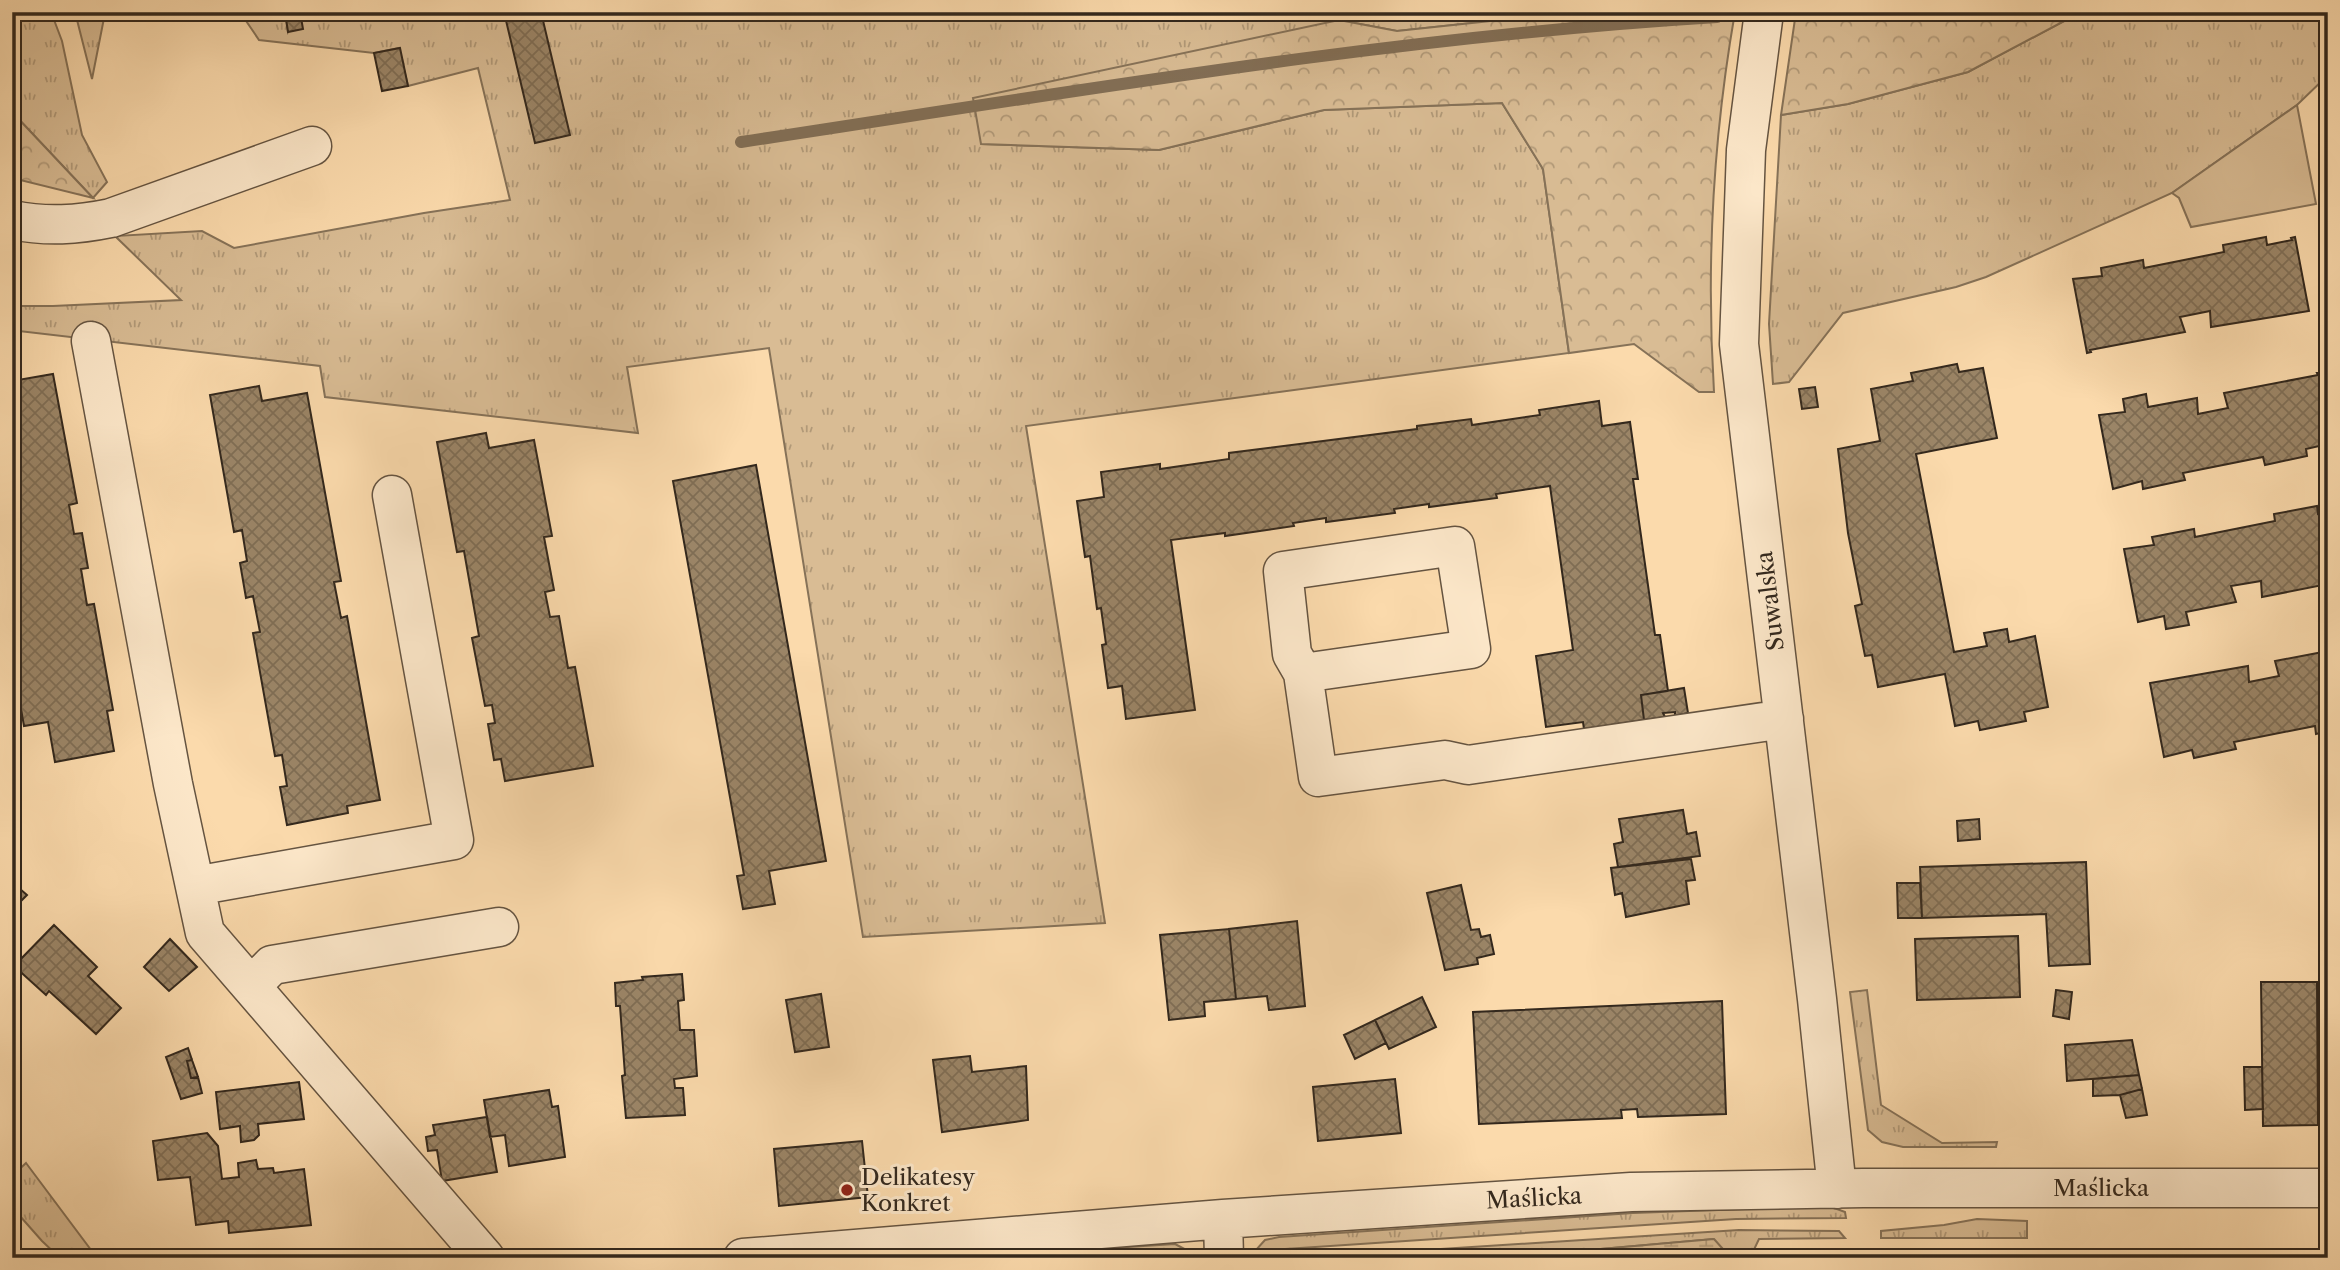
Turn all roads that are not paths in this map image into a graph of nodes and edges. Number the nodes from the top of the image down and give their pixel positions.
1 (1764, 12) edge
2 (312, 146) dead end
3 (12, 220) edge
4 (91, 341) dead end
5 (392, 495) dead end
6 (1303, 673) junction
7 (1784, 719) junction
8 (195, 886) junction
9 (499, 927) dead end
10 (251, 986) junction
11 (2328, 1188) edge
12 (1837, 1189) junction
13 (1223, 1219) junction
14 (994, 1247) edge
15 (485, 1258) edge
16 (743, 1258) edge
17 (1224, 1258) edge

1 - 7 street, Suwalska
2 - 3 street
4 - 8 street
5 - 8 street
6 - 6 street
6 - 7 street
7 - 12 street, Suwalska
8 - 10 street
9 - 10 street
10 - 15 street
11 - 12 street, Maślicka
12 - 13 street, Maślicka
13 - 14 street, Maślicka
13 - 17 street
14 - 16 street, Maślicka

